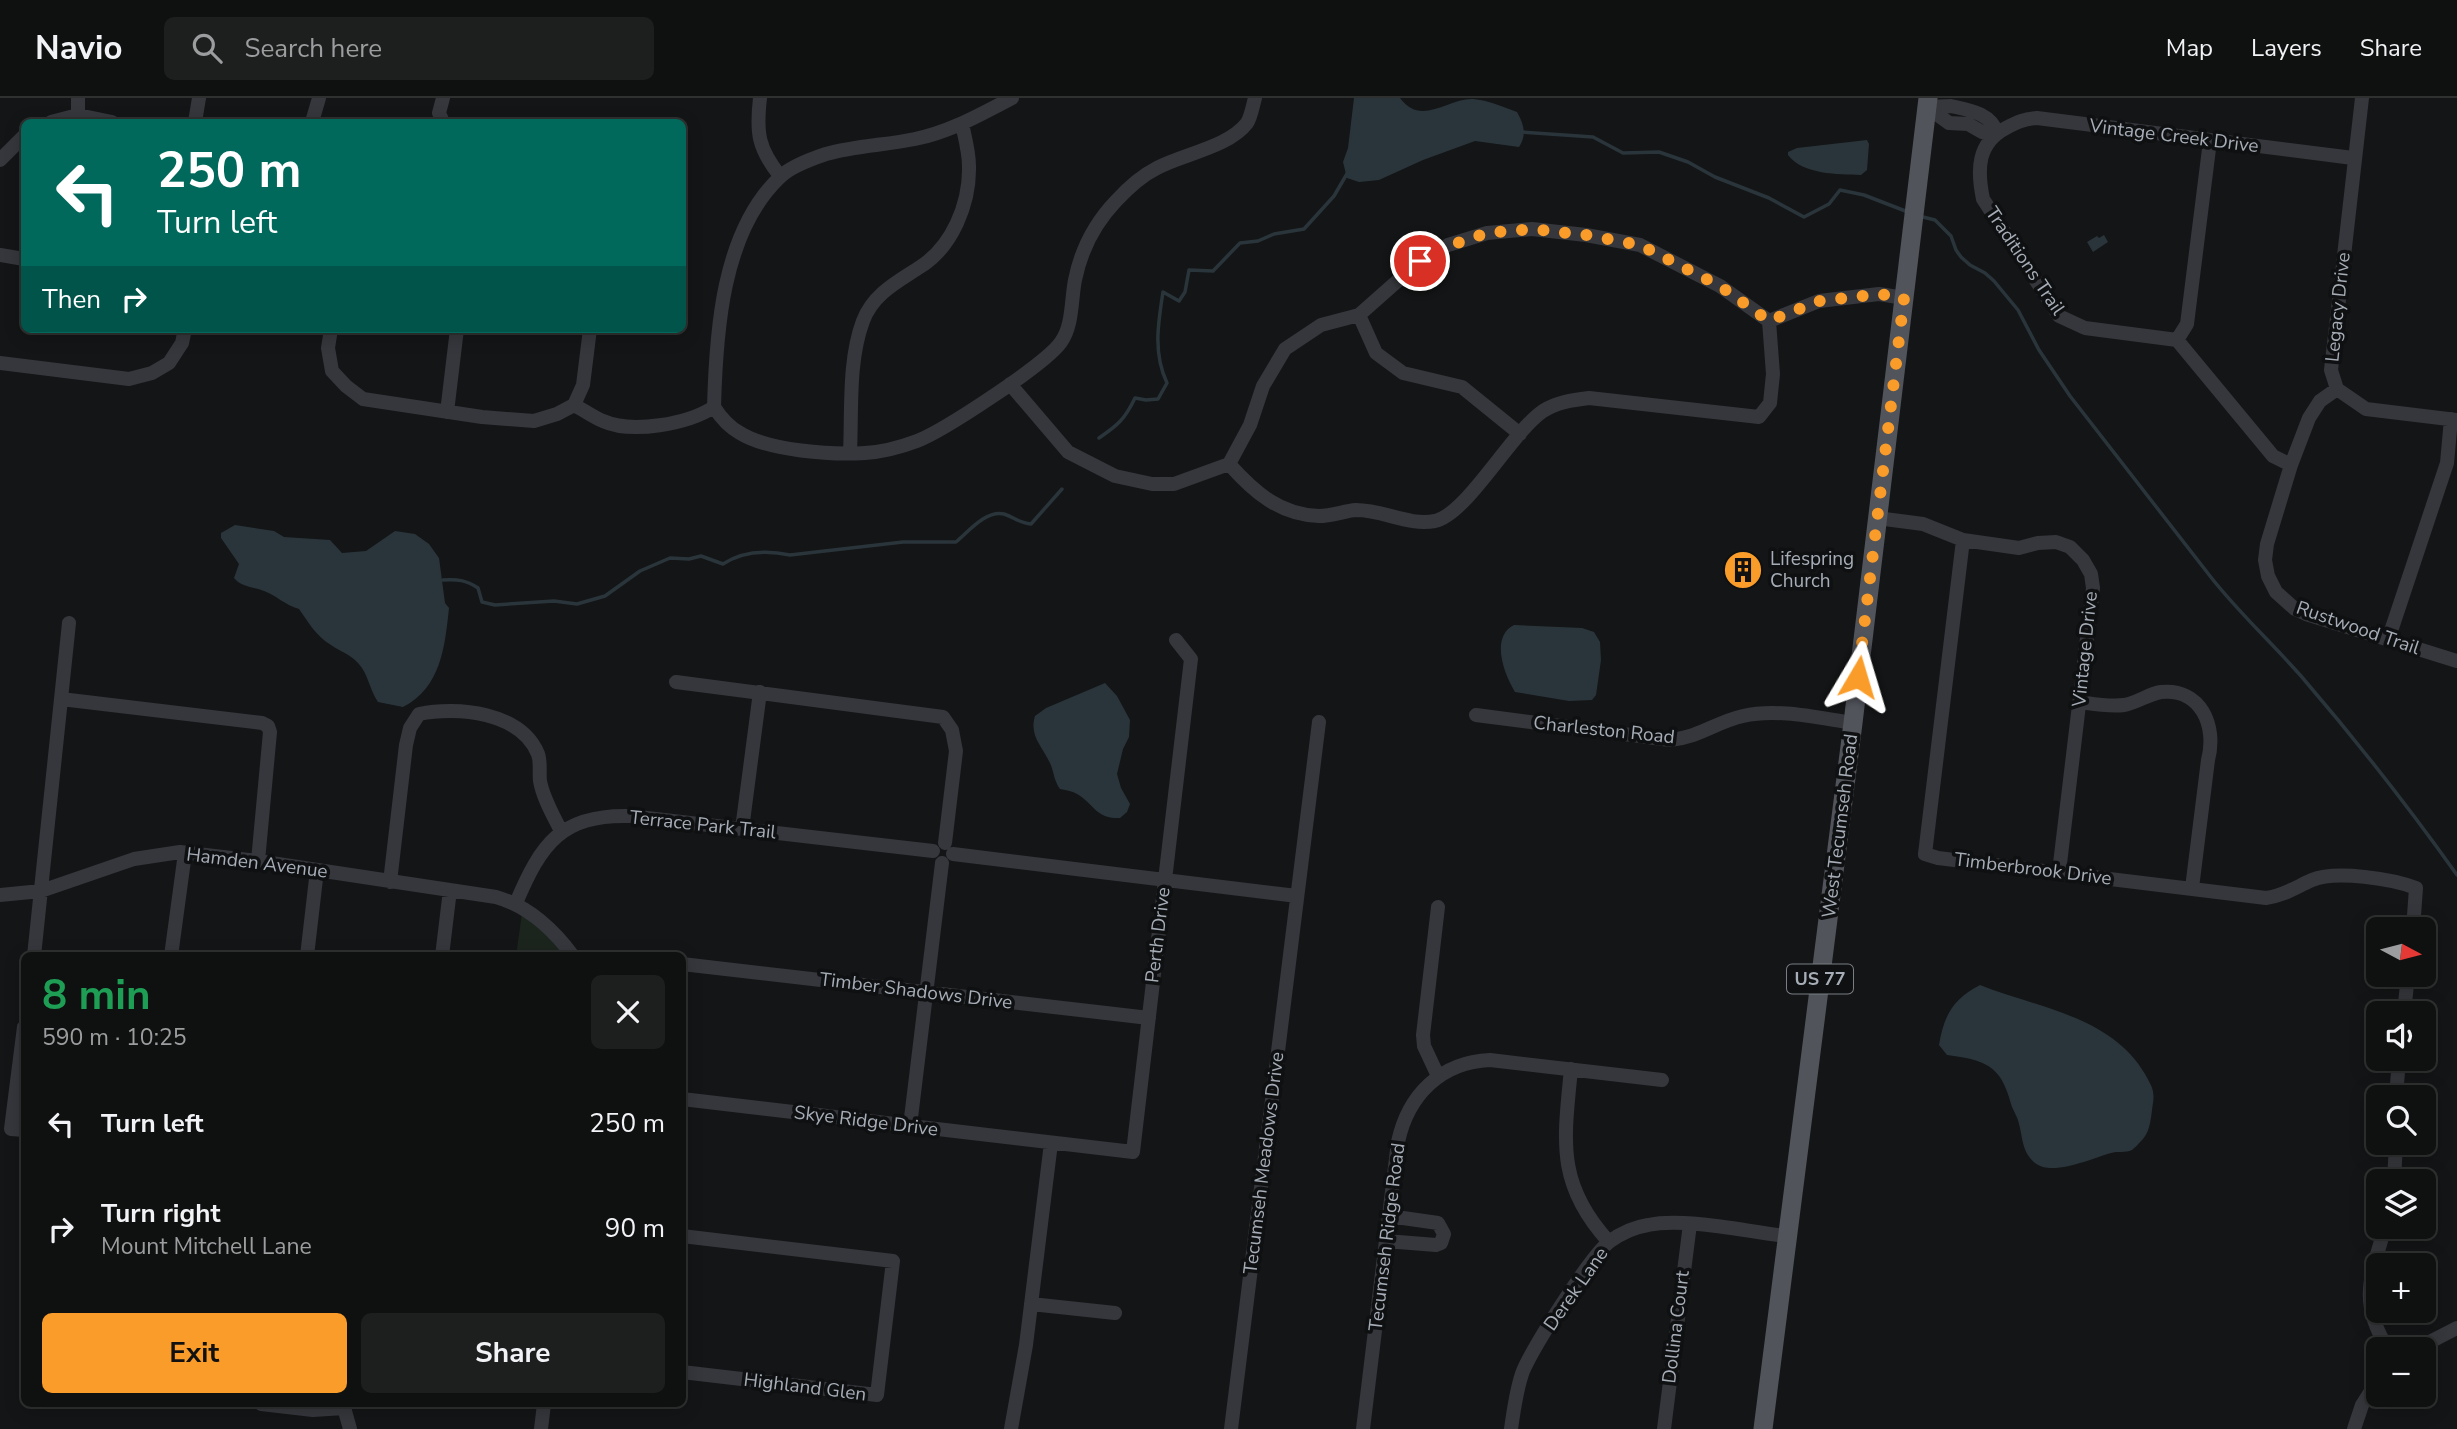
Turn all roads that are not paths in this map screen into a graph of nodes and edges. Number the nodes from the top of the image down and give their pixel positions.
1 (78, 98) edge
2 (199, 98) edge
3 (319, 98) edge
4 (443, 98) edge
5 (760, 98) edge
6 (1012, 98) edge
7 (1255, 98) edge
8 (2362, 98) edge
9 (1927, 103) edge
10 (78, 115) junction
11 (63, 119) edge
12 (97, 119) edge
13 (196, 119) edge
14 (313, 119) edge
15 (442, 119) edge
16 (962, 124) junction
17 (1997, 133) junction
18 (21, 139) edge
19 (2210, 141) junction
20 (2353, 158) junction
21 (0, 160) edge
22 (780, 176) junction
23 (0, 255) edge
24 (21, 258) edge
25 (1904, 298) junction
26 (1359, 314) junction
27 (1769, 321) junction
28 (185, 333) edge
29 (330, 333) edge
30 (457, 333) edge
31 (590, 333) edge
32 (2177, 340) junction
33 (0, 363) edge
34 (1010, 384) junction
35 (2337, 389) junction
36 (574, 405) junction
37 (714, 407) junction
38 (447, 412) junction
39 (2454, 420) edge
40 (1520, 433) junction
41 (850, 453) junction
42 (1229, 464) junction
43 (2291, 465) junction
44 (1877, 518) junction
45 (1963, 540) junction
46 (69, 623) dead end
47 (1176, 640) dead end
48 (2388, 640) junction
49 (2457, 661) edge
50 (676, 682) dead end
51 (760, 692) junction
52 (61, 699) junction
53 (2080, 702) junction
54 (1476, 715) dead end
55 (1319, 722) dead end
56 (1853, 723) junction
57 (742, 829) junction
58 (561, 831) junction
59 (185, 853) junction
60 (943, 853) junction
61 (258, 861) junction
62 (317, 870) junction
63 (2059, 872) junction
64 (1164, 880) junction
65 (390, 882) junction
66 (2192, 888) junction
67 (450, 890) junction
68 (41, 891) junction
69 (0, 895) edge
70 (1297, 896) junction
71 (516, 903) junction
72 (1438, 907) dead end
73 (2414, 917) edge
74 (34, 952) edge
75 (172, 952) edge
76 (307, 952) edge
77 (442, 952) edge
78 (570, 952) edge
79 (686, 964) edge
80 (926, 993) junction
81 (1149, 1018) junction
82 (1571, 1069) junction
83 (1438, 1076) junction
84 (21, 1078) edge
85 (1662, 1080) dead end
86 (686, 1099) edge
87 (910, 1126) junction
88 (18, 1130) edge
89 (1051, 1143) junction
90 (1389, 1216) junction
91 (1690, 1224) junction
92 (686, 1236) edge
93 (1787, 1236) junction
94 (2381, 1239) edge
95 (1386, 1241) junction
96 (1609, 1242) junction
97 (1031, 1304) junction
98 (1115, 1313) dead end
99 (2457, 1328) edge
100 (2381, 1337) edge
101 (2436, 1339) edge
102 (686, 1372) edge
103 (2366, 1399) edge
104 (287, 1407) edge
105 (336, 1407) edge
106 (344, 1407) edge
107 (544, 1407) edge
108 (350, 1429) edge
109 (541, 1429) edge
110 (1011, 1429) edge
111 (1231, 1429) edge
112 (1363, 1429) edge
113 (1511, 1429) edge
114 (1664, 1429) edge
115 (1763, 1429) edge
116 (2354, 1429) edge

1 - 10 street
2 - 13 street
3 - 14 street
4 - 15 street
5 - 22 street
6 - 16 street
7 - 34 street
8 - 20 street, Legacy Drive
9 - 17 street
9 - 25 main road, West Tecumseh Road / US 77
10 - 11 street
10 - 12 street
16 - 22 street
16 - 41 street
17 - 19 street, Vintage Creek Drive
17 - 32 street, Traditions Trail
18 - 21 street
19 - 20 street, Vintage Creek Drive
19 - 32 street
20 - 35 street, Legacy Drive
22 - 37 street
23 - 24 street
25 - 27 street
25 - 44 main road, West Tecumseh Road / US 77
26 - 27 street
26 - 40 street
26 - 42 street
27 - 40 street
28 - 33 street
29 - 38 street
30 - 38 street
31 - 36 street
32 - 43 street
34 - 41 street
34 - 42 street
35 - 39 street, Legacy Drive
35 - 43 street, Rustwood Trail
36 - 37 street
36 - 38 street
37 - 41 street
39 - 48 street
40 - 42 street
43 - 48 street, Rustwood Trail
44 - 45 street, Vintage Drive
44 - 56 main road, West Tecumseh Road / US 77
45 - 53 street, Vintage Drive
45 - 63 street, Timberbrook Drive
46 - 52 street
47 - 64 street, Perth Drive
48 - 49 street, Rustwood Trail
50 - 51 street
51 - 57 street
51 - 60 street
52 - 61 street
52 - 68 street
53 - 63 street, Vintage Drive
53 - 66 street
54 - 56 street, Charleston Road
55 - 70 street, Tecumseh Meadows Drive
56 - 93 main road, West Tecumseh Road / US 77
57 - 58 street, Terrace Park Trail
57 - 60 street, Terrace Park Trail
58 - 65 street
58 - 71 street, Terrace Park Trail
59 - 61 street, Hamden Avenue
59 - 68 street, Hamden Avenue
59 - 75 street
60 - 64 street, Terrace Park Trail
60 - 80 street
61 - 62 street, Hamden Avenue
62 - 65 street, Hamden Avenue
62 - 76 street
63 - 66 street, Timberbrook Drive
64 - 70 street, Terrace Park Trail
64 - 81 street, Perth Drive
65 - 67 street, Hamden Avenue
66 - 73 street, Timberbrook Drive
67 - 71 street, Hamden Avenue
67 - 77 street
68 - 69 street, Hamden Avenue
68 - 74 street
70 - 111 street, Tecumseh Meadows Drive
71 - 78 street
72 - 83 street
79 - 80 street, Timber Shadows Drive
80 - 81 street, Timber Shadows Drive
80 - 87 street
81 - 89 street, Perth Drive
82 - 83 street, Tecumseh Ridge Road
82 - 85 street, Tecumseh Ridge Road
82 - 96 street
83 - 90 street, Tecumseh Ridge Road
84 - 88 street
86 - 87 street, Skye Ridge Drive
87 - 89 street, Skye Ridge Drive
89 - 97 street
90 - 95 street, Tecumseh Ridge Road
90 - 95 street
91 - 93 street, Derek Lane
91 - 96 street, Derek Lane
91 - 114 street, Dollina Court
92 - 102 street, Highland Glen
93 - 115 main road, West Tecumseh Road / US 77
94 - 100 street
95 - 112 street, Tecumseh Ridge Road
96 - 113 street, Derek Lane
97 - 98 street
97 - 110 street
99 - 101 street
103 - 116 street
104 - 105 street
106 - 108 street
107 - 109 street

